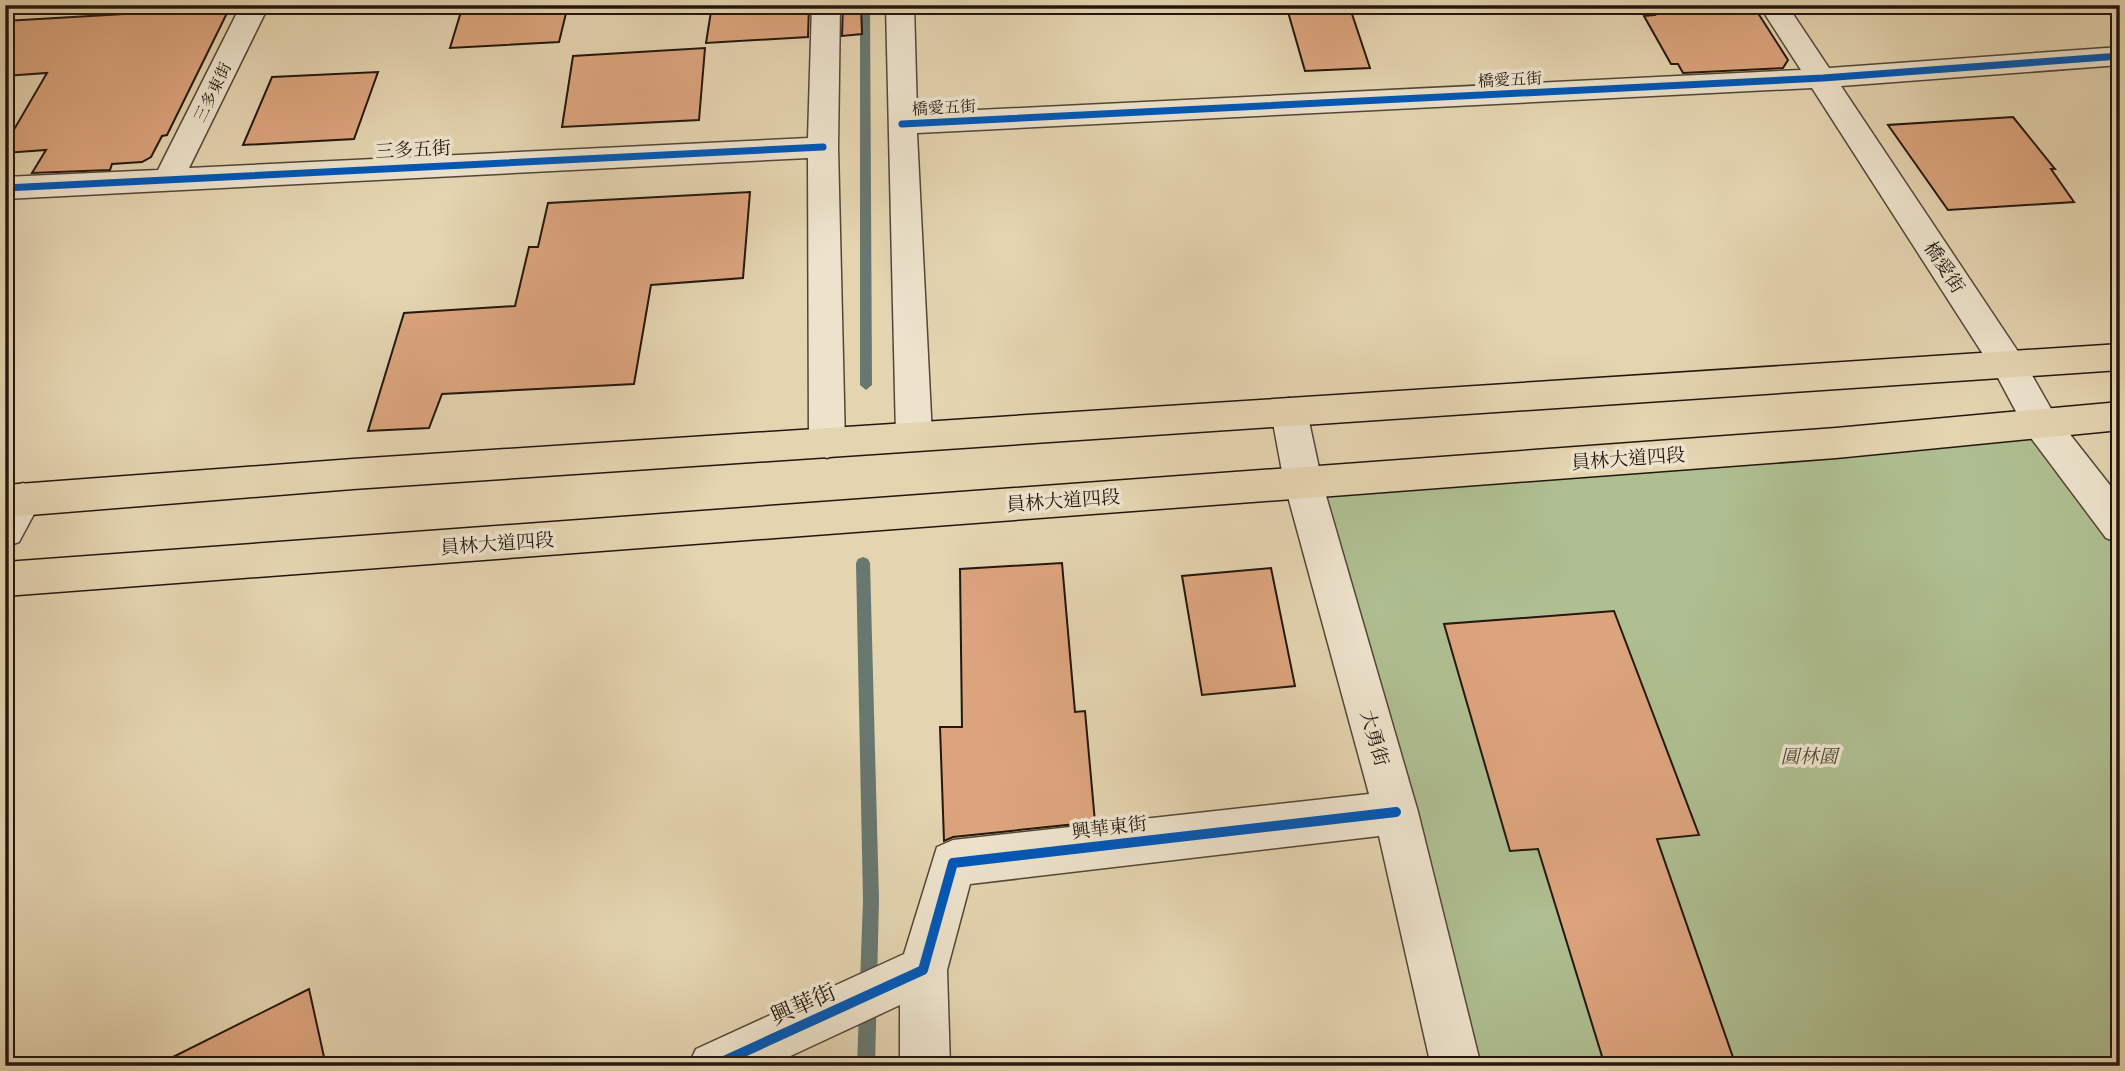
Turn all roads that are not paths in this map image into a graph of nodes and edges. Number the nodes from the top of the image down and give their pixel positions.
1 (255, 5) edge
2 (827, 5) edge
3 (901, 5) edge
4 (1773, 5) edge
5 (2120, 57) edge
6 (1823, 78) junction
7 (902, 124) junction
8 (823, 147) junction
9 (169, 178) junction
10 (5, 188) edge
11 (2120, 357) edge
12 (2009, 366) junction
13 (1289, 412) junction
14 (2120, 416) edge
15 (2041, 424) junction
16 (914, 436) junction
17 (827, 443) junction
18 (1303, 482) junction
19 (11, 510) edge
20 (2120, 527) edge
21 (5, 579) edge
22 (1396, 812) junction
23 (916, 973) junction
24 (717, 1065) edge
25 (925, 1066) edge
26 (1456, 1066) edge

1 - 9 street, 三多東街
2 - 8 street
3 - 7 street
4 - 6 street, 橋愛街
5 - 6 street, 橋愛五街
6 - 7 street, 橋愛五街
6 - 12 street, 橋愛街
7 - 16 street
8 - 9 street, 三多五街
8 - 17 street
9 - 10 street, 三多五街
11 - 12 main road
12 - 13 main road
12 - 15 street, 橋愛街
13 - 16 main road
13 - 18 street, 大勇街
14 - 15 main road, 員林大道四段
15 - 18 main road, 員林大道四段
15 - 20 street, 橋愛街
16 - 17 main road
17 - 19 main road
18 - 21 main road, 員林大道四段
18 - 22 street, 大勇街
22 - 23 street, 興華東街
22 - 26 street, 大勇街
23 - 24 street, 興華街
23 - 25 street

